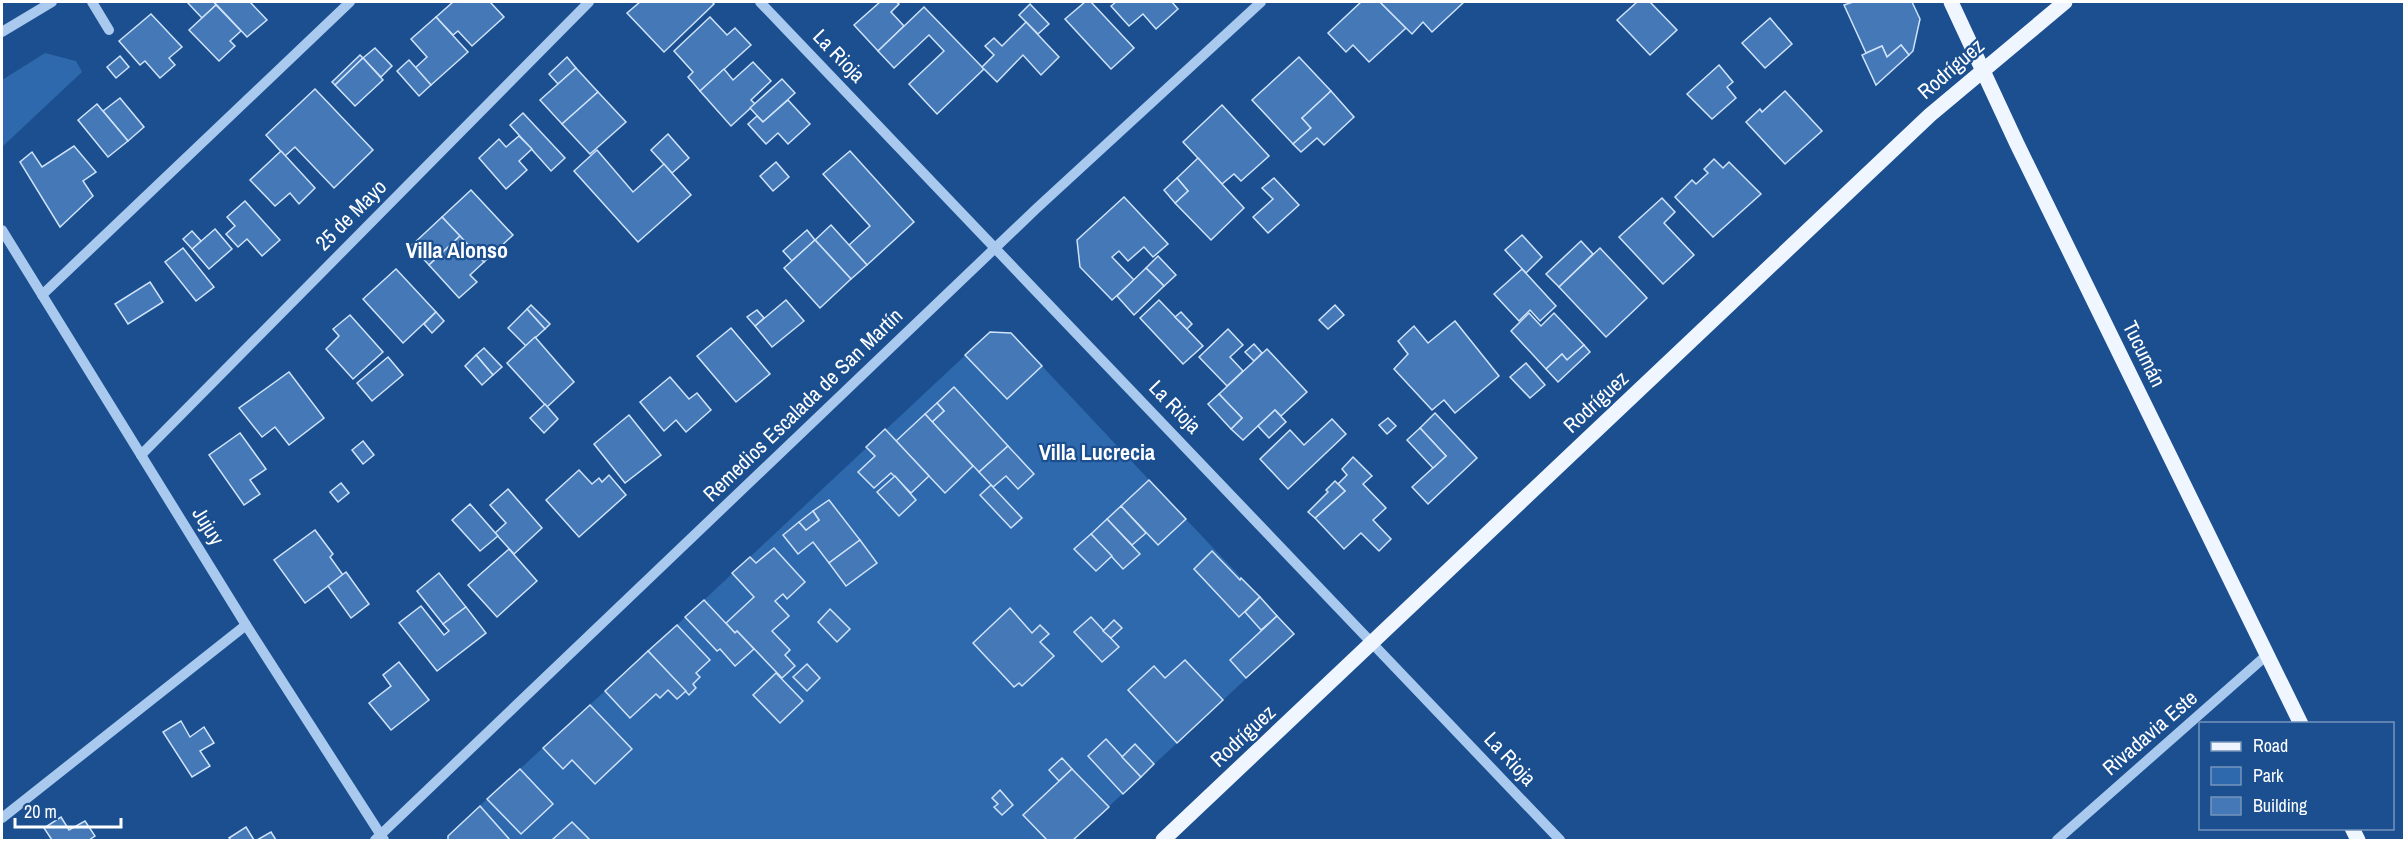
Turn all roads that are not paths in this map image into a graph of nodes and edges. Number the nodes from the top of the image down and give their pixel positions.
1 (52, 2) edge
2 (92, 2) edge
3 (350, 2) edge
4 (589, 2) edge
5 (760, 2) edge
6 (1262, 2) edge
7 (1951, 2) edge
8 (2065, 2) edge
9 (109, 30) dead end
10 (2, 32) edge
11 (1983, 69) junction
12 (2, 230) edge
13 (996, 248) junction
14 (42, 295) junction
15 (141, 455) junction
16 (246, 625) junction
17 (1373, 642) junction
18 (2268, 654) junction
19 (2301, 722) edge
20 (2, 818) edge
21 (380, 839) edge
22 (1163, 840) edge
23 (1560, 840) edge
24 (2057, 840) edge

1 - 10 street
2 - 9 street
3 - 14 street
4 - 15 street, 25 de Mayo
5 - 13 street, La Rioja
6 - 13 street, Remedios Escalada de San Martín
7 - 11 main road, Tucumán
8 - 11 main road, Rodríguez
11 - 17 main road, Rodríguez
11 - 18 main road, Tucumán
12 - 14 street, Jujuy
13 - 17 street, La Rioja
13 - 21 street, Remedios Escalada de San Martín
14 - 15 street, Jujuy
15 - 16 street, Jujuy
16 - 20 street
16 - 21 street, Jujuy
17 - 22 main road, Rodríguez
17 - 23 street, La Rioja
18 - 19 main road, Tucumán
18 - 24 street, Rivadavia Este

